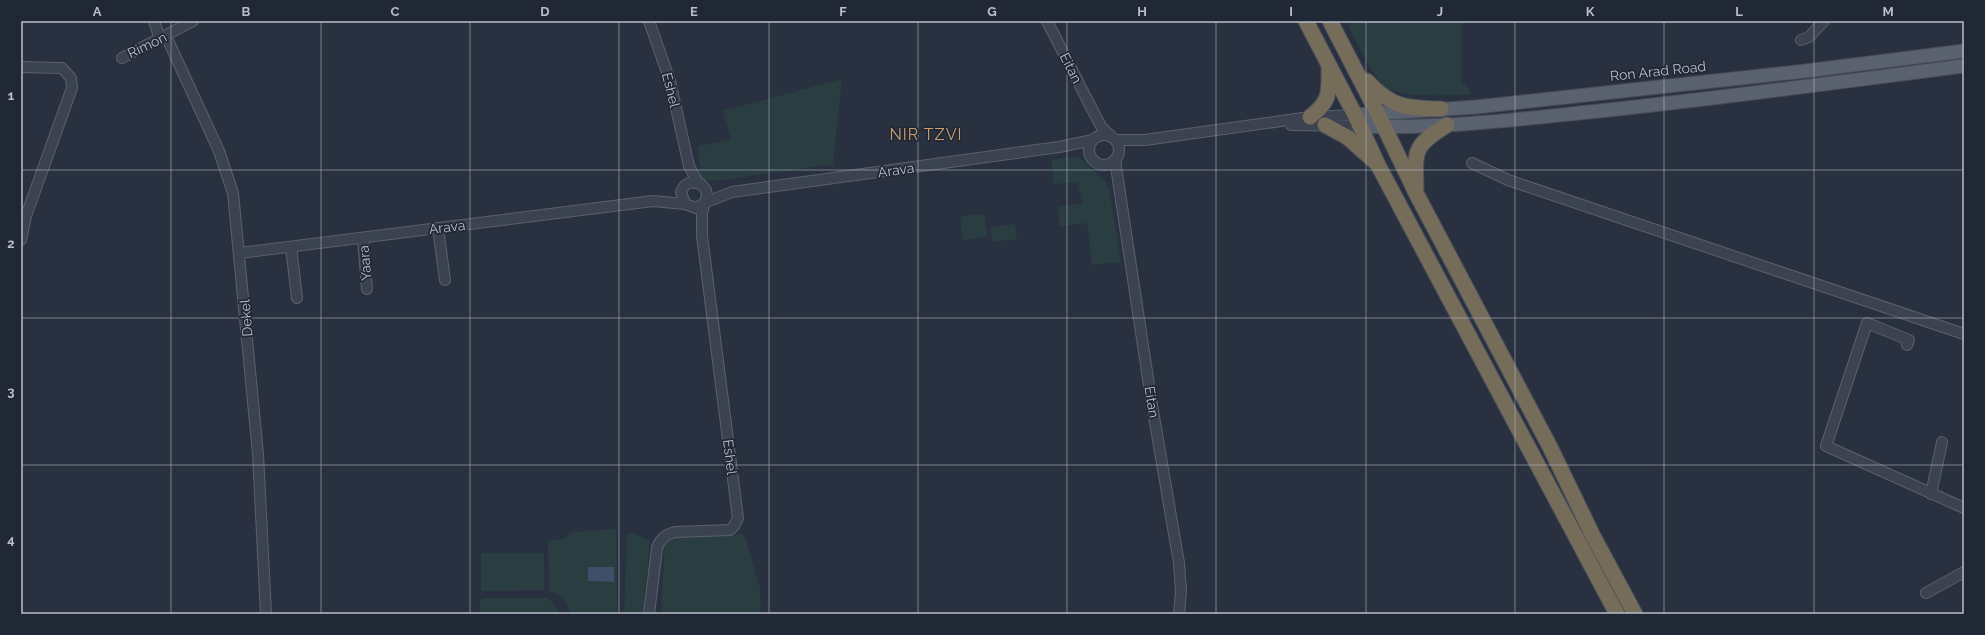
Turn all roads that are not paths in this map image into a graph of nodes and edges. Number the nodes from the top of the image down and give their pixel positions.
1 (154, 21) edge
2 (194, 21) edge
3 (649, 21) edge
4 (1047, 21) edge
5 (1306, 21) edge
6 (1330, 21) edge
7 (1824, 21) edge
8 (163, 38) junction
9 (1801, 40) dead end
10 (1964, 51) edge
11 (122, 58) dead end
12 (1329, 64) junction
13 (1354, 65) junction
14 (1964, 66) edge
15 (21, 67) edge
16 (1441, 109) junction
17 (1095, 115) junction
18 (1310, 117) junction
19 (1358, 120) junction
20 (1382, 120) junction
21 (1258, 125) junction
22 (1325, 125) junction
23 (1447, 125) junction
24 (1113, 138) junction
25 (1094, 139) junction
26 (1145, 140) junction
27 (1059, 147) junction
28 (1117, 159) junction
29 (687, 160) junction
30 (1095, 161) junction
31 (1472, 163) dead end
32 (1378, 165) junction
33 (701, 185) junction
34 (684, 187) junction
35 (1118, 190) junction
36 (732, 192) junction
37 (1417, 195) junction
38 (653, 201) junction
39 (704, 203) junction
40 (686, 205) junction
41 (24, 216) edge
42 (438, 228) junction
43 (702, 236) junction
44 (363, 238) junction
45 (21, 240) edge
46 (292, 247) junction
47 (240, 254) junction
48 (445, 280) dead end
49 (367, 289) dead end
50 (297, 298) dead end
51 (1964, 334) edge
52 (1907, 345) dead end
53 (1942, 442) dead end
54 (1931, 494) junction
55 (1964, 508) edge
56 (1964, 572) edge
57 (1926, 593) dead end
58 (266, 614) edge
59 (649, 614) edge
60 (1179, 614) edge
61 (1617, 614) edge
62 (1635, 614) edge

1 - 8 street, Dekel
2 - 8 street, Rimon
3 - 29 street, Eshel
4 - 17 street, Eitan
5 - 12 highway
6 - 13 highway
7 - 9 street
8 - 11 street, Rimon
8 - 47 street, Dekel
10 - 16 main road, Ron Arad Road
12 - 18 highway
12 - 19 highway
13 - 16 highway
13 - 20 highway
14 - 23 main road, Ron Arad Road
15 - 41 street
16 - 20 main road, Ron Arad Road
17 - 24 street, Eitan
17 - 25 street, Eitan
18 - 19 street
18 - 21 street
19 - 20 main road, Ron Arad Road
19 - 22 street
19 - 32 highway
20 - 23 main road, Ron Arad Road
20 - 37 highway
21 - 22 street
21 - 26 street
22 - 32 highway
23 - 37 highway
24 - 25 street
24 - 26 street
24 - 28 street
25 - 27 street, Arava
25 - 30 street
26 - 28 street
27 - 30 street, Arava
27 - 36 street, Arava
28 - 30 street
28 - 35 street, Eitan
29 - 33 street, Eshel
29 - 34 street, Eshel
30 - 35 street, Eitan
31 - 51 street
32 - 61 highway
33 - 34 street
33 - 36 street, Arava
33 - 39 street
34 - 38 street, Arava
34 - 40 street
35 - 60 street, Eitan
36 - 39 street, Arava
37 - 62 highway
38 - 40 street, Arava
38 - 42 street, Arava
39 - 40 street
39 - 43 street, Eshel
40 - 43 street, Eshel
41 - 45 street
42 - 44 street, Arava
42 - 48 street
43 - 59 street, Eshel
44 - 46 street, Arava
44 - 49 street, Yaara
46 - 47 street, Arava
46 - 50 street
47 - 58 street, Dekel
52 - 54 street
53 - 54 street
54 - 55 street
56 - 57 street

